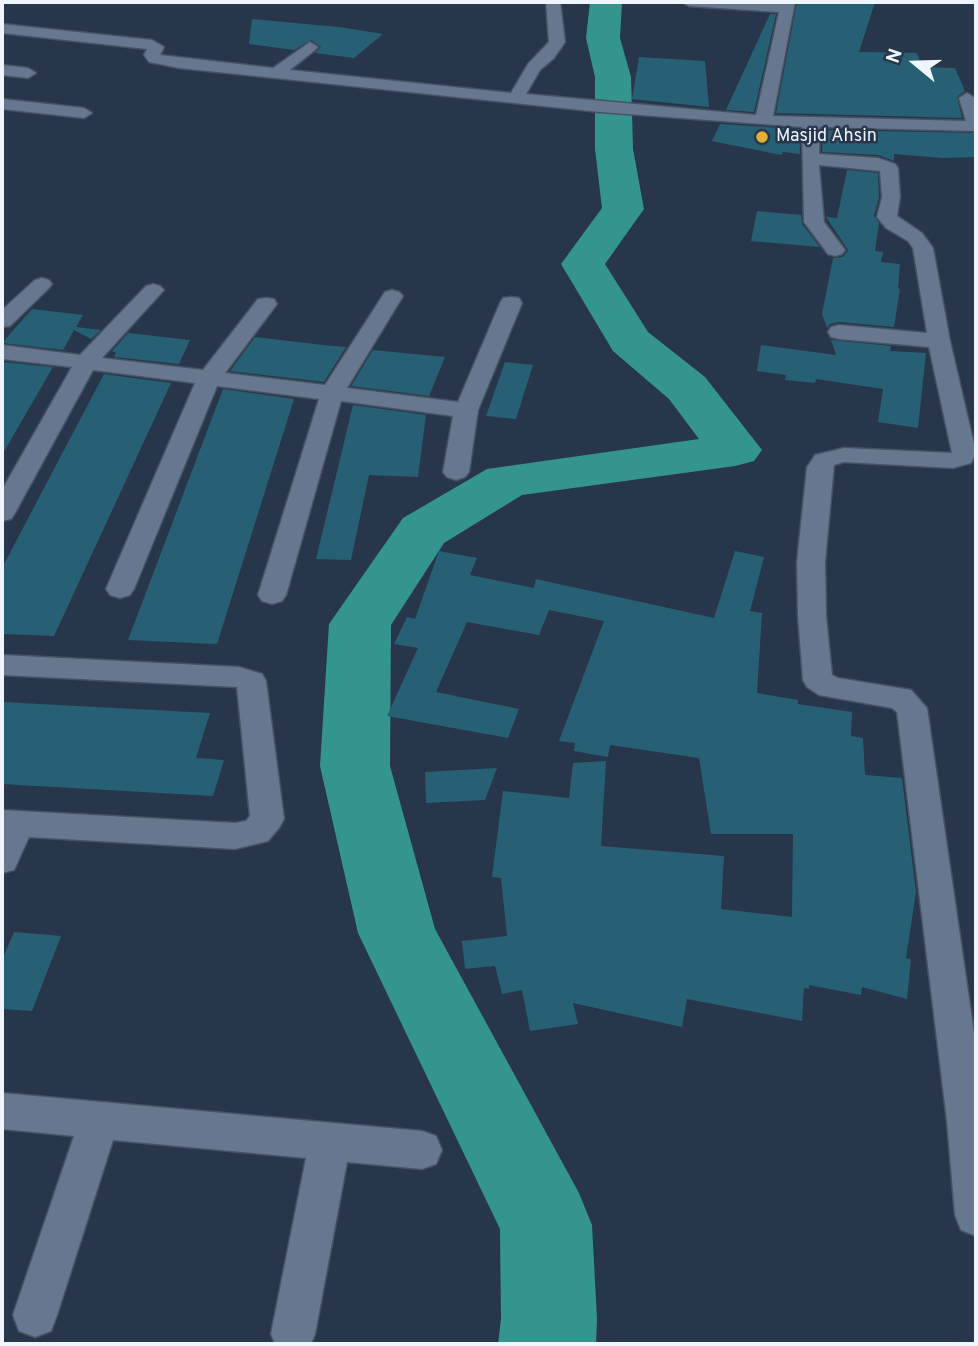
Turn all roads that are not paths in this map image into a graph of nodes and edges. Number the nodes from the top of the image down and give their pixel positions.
1 (554, 2) edge
2 (689, 2) edge
3 (787, 5) edge
4 (2, 29) edge
5 (310, 47) dead end
6 (2, 70) edge
7 (28, 73) dead end
8 (275, 74) junction
9 (516, 98) junction
10 (967, 99) dead end
11 (2, 104) edge
12 (84, 113) dead end
13 (764, 121) junction
14 (811, 123) junction
15 (976, 126) edge
16 (810, 159) junction
17 (835, 250) dead end
18 (42, 284) dead end
19 (153, 290) dead end
20 (391, 296) dead end
21 (511, 303) dead end
22 (266, 304) dead end
23 (2, 321) edge
24 (839, 332) dead end
25 (939, 341) junction
26 (2, 352) edge
27 (86, 362) junction
28 (209, 378) junction
29 (332, 393) junction
30 (466, 410) junction
31 (456, 472) dead end
32 (2, 513) edge
33 (120, 589) dead end
34 (272, 595) dead end
35 (2, 665) edge
36 (10, 823) edge
37 (2, 860) edge
38 (2, 1111) edge
39 (99, 1120) junction
40 (331, 1142) junction
41 (422, 1150) dead end
42 (976, 1215) edge
43 (35, 1315) dead end
44 (293, 1334) dead end

1 - 9 street
2 - 3 street
3 - 13 street
4 - 8 street
5 - 8 street
6 - 7 street
8 - 9 street
9 - 13 street
10 - 15 street
11 - 12 street
13 - 14 street
14 - 15 street
14 - 16 street
16 - 17 street
16 - 25 street
18 - 23 street
19 - 27 street
20 - 29 street
21 - 30 street
22 - 28 street
24 - 25 street
25 - 42 street
26 - 27 street
27 - 28 street
27 - 32 street
28 - 29 street
28 - 33 street
29 - 30 street
29 - 34 street
30 - 31 street
35 - 36 street
36 - 37 street
38 - 39 street
39 - 40 street
39 - 43 street
40 - 41 street
40 - 44 street

